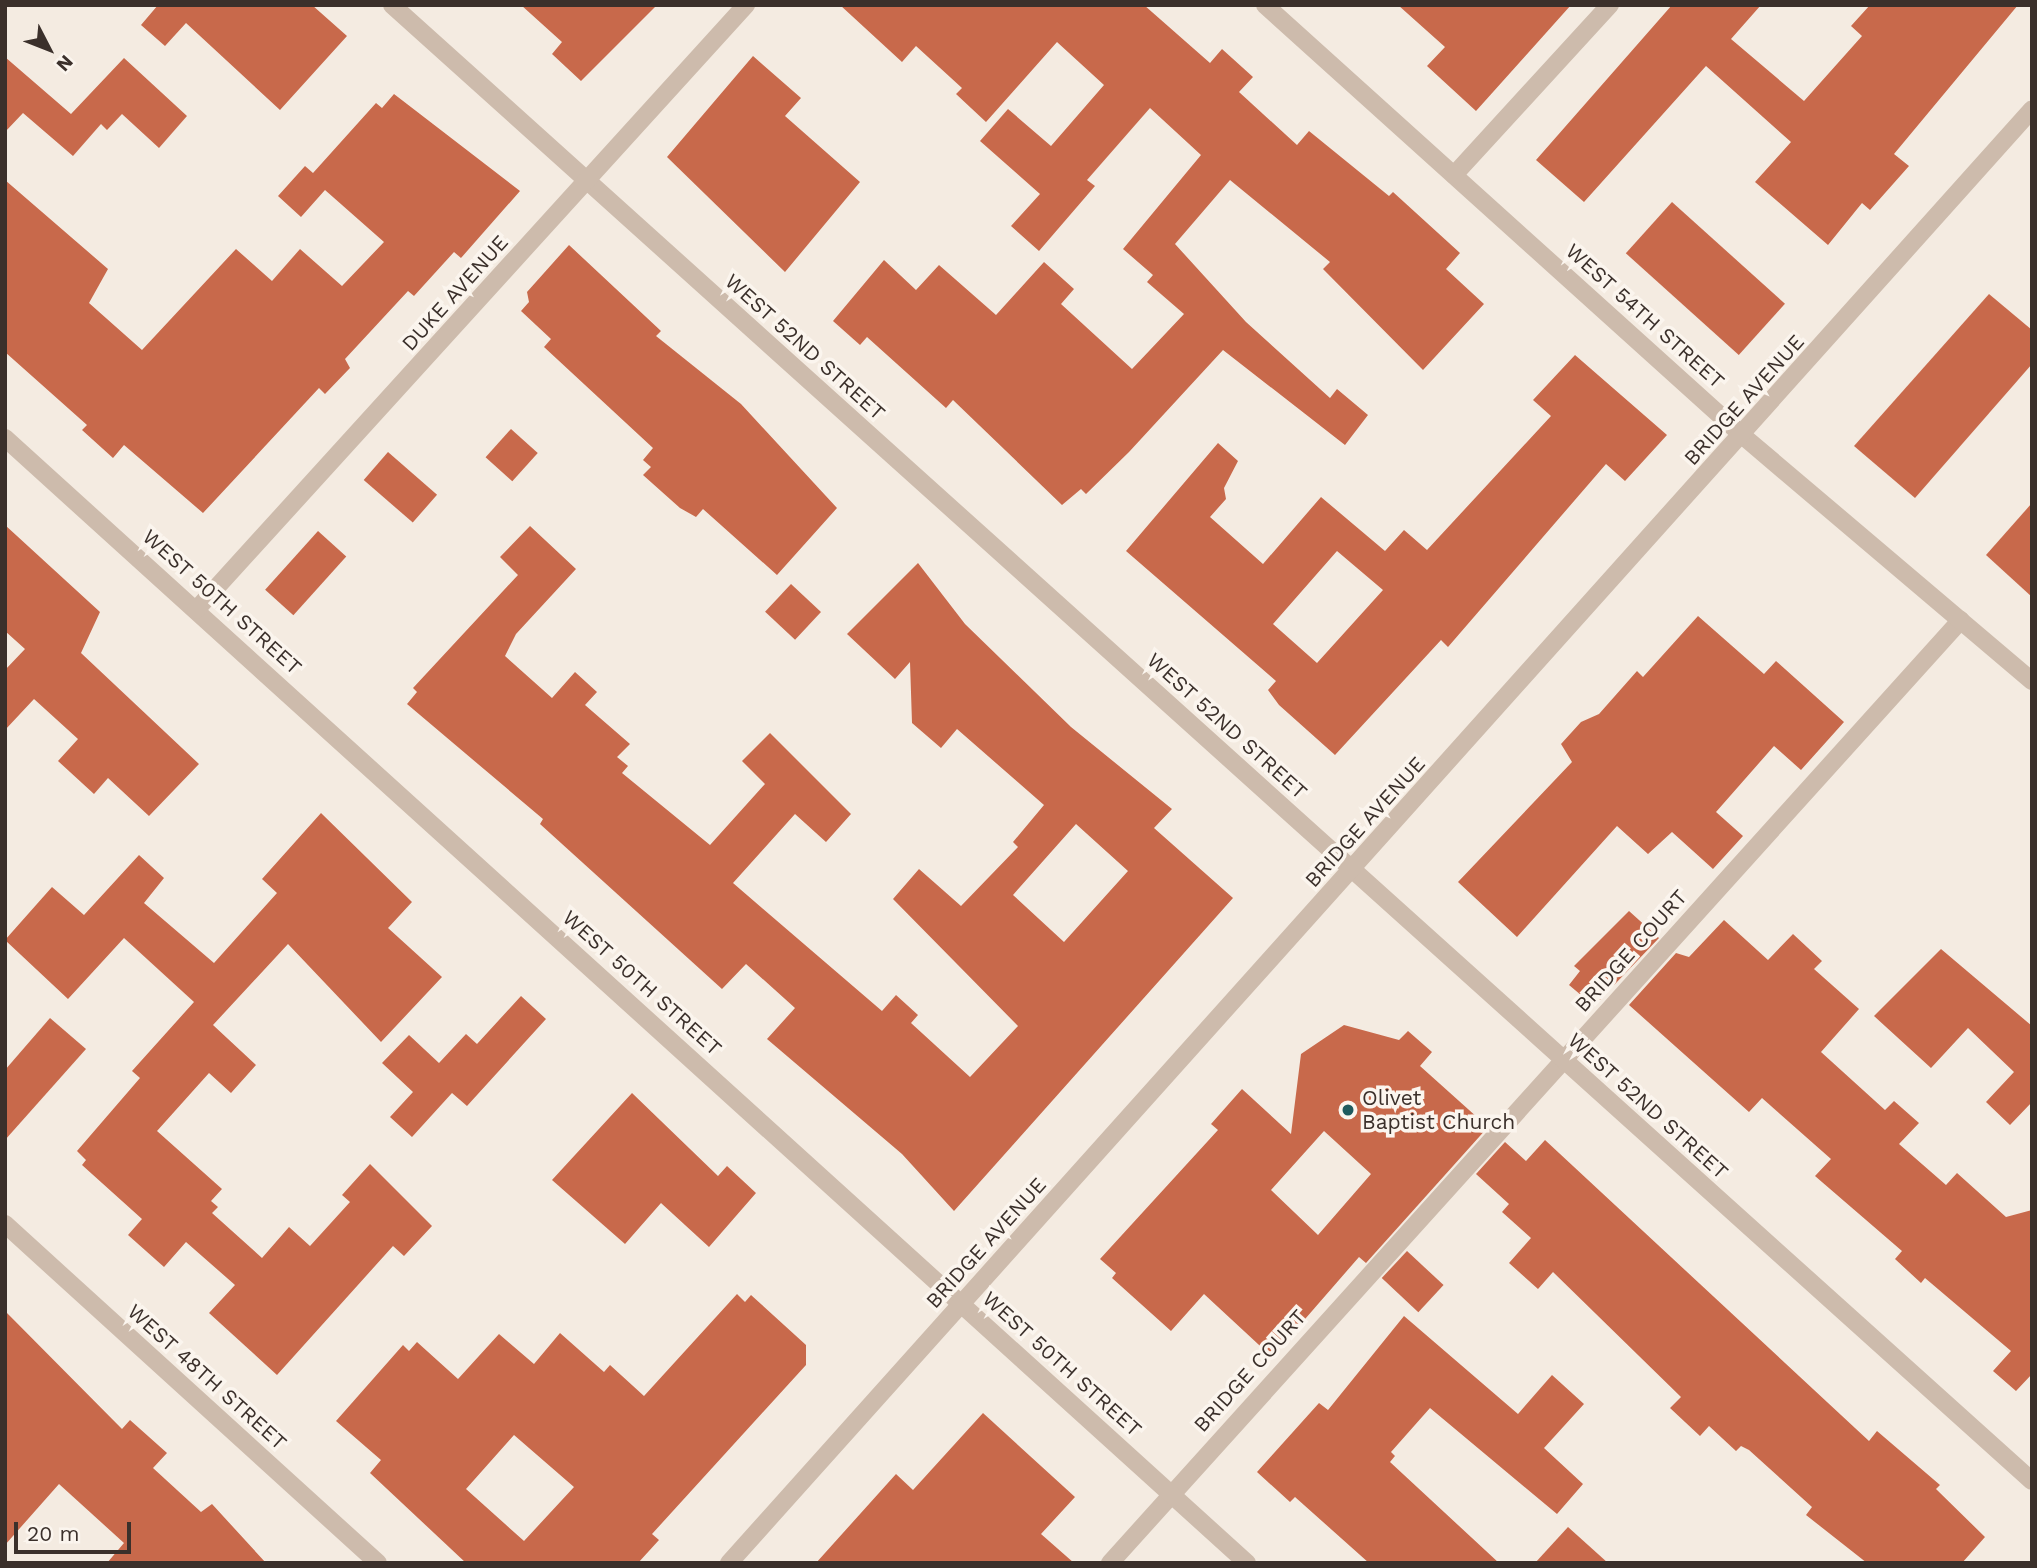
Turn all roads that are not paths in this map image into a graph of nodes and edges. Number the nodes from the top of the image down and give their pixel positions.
1 (391, 5) edge
2 (746, 5) edge
3 (1265, 5) edge
4 (1610, 5) edge
5 (2032, 109) edge
6 (1454, 175) junction
7 (587, 181) junction
8 (1744, 436) junction
9 (5, 438) edge
10 (196, 610) junction
11 (1961, 620) junction
12 (2032, 681) edge
13 (1353, 870) junction
14 (1563, 1059) junction
15 (5, 1224) edge
16 (962, 1303) junction
17 (2032, 1481) edge
18 (1170, 1494) junction
19 (378, 1563) edge
20 (729, 1563) edge
21 (1110, 1563) edge
22 (1247, 1563) edge

1 - 7 street, WEST 52ND STREET
2 - 7 street, DUKE AVENUE
3 - 6 street, WEST 54TH STREET
4 - 6 street
5 - 8 street, BRIDGE AVENUE
6 - 8 street, WEST 54TH STREET
7 - 10 street, DUKE AVENUE
7 - 13 street, WEST 52ND STREET
8 - 11 street, WEST 54TH STREET
8 - 13 street, BRIDGE AVENUE
9 - 10 street, WEST 50TH STREET
10 - 16 street, WEST 50TH STREET
11 - 12 street, WEST 54TH STREET
11 - 14 street, BRIDGE COURT
13 - 14 street, WEST 52ND STREET
13 - 16 street, BRIDGE AVENUE
14 - 17 street, WEST 52ND STREET
14 - 18 street, BRIDGE COURT
15 - 19 street, WEST 48TH STREET
16 - 18 street, WEST 50TH STREET
16 - 20 street, BRIDGE AVENUE
18 - 21 street, BRIDGE COURT
18 - 22 street, WEST 50TH STREET

